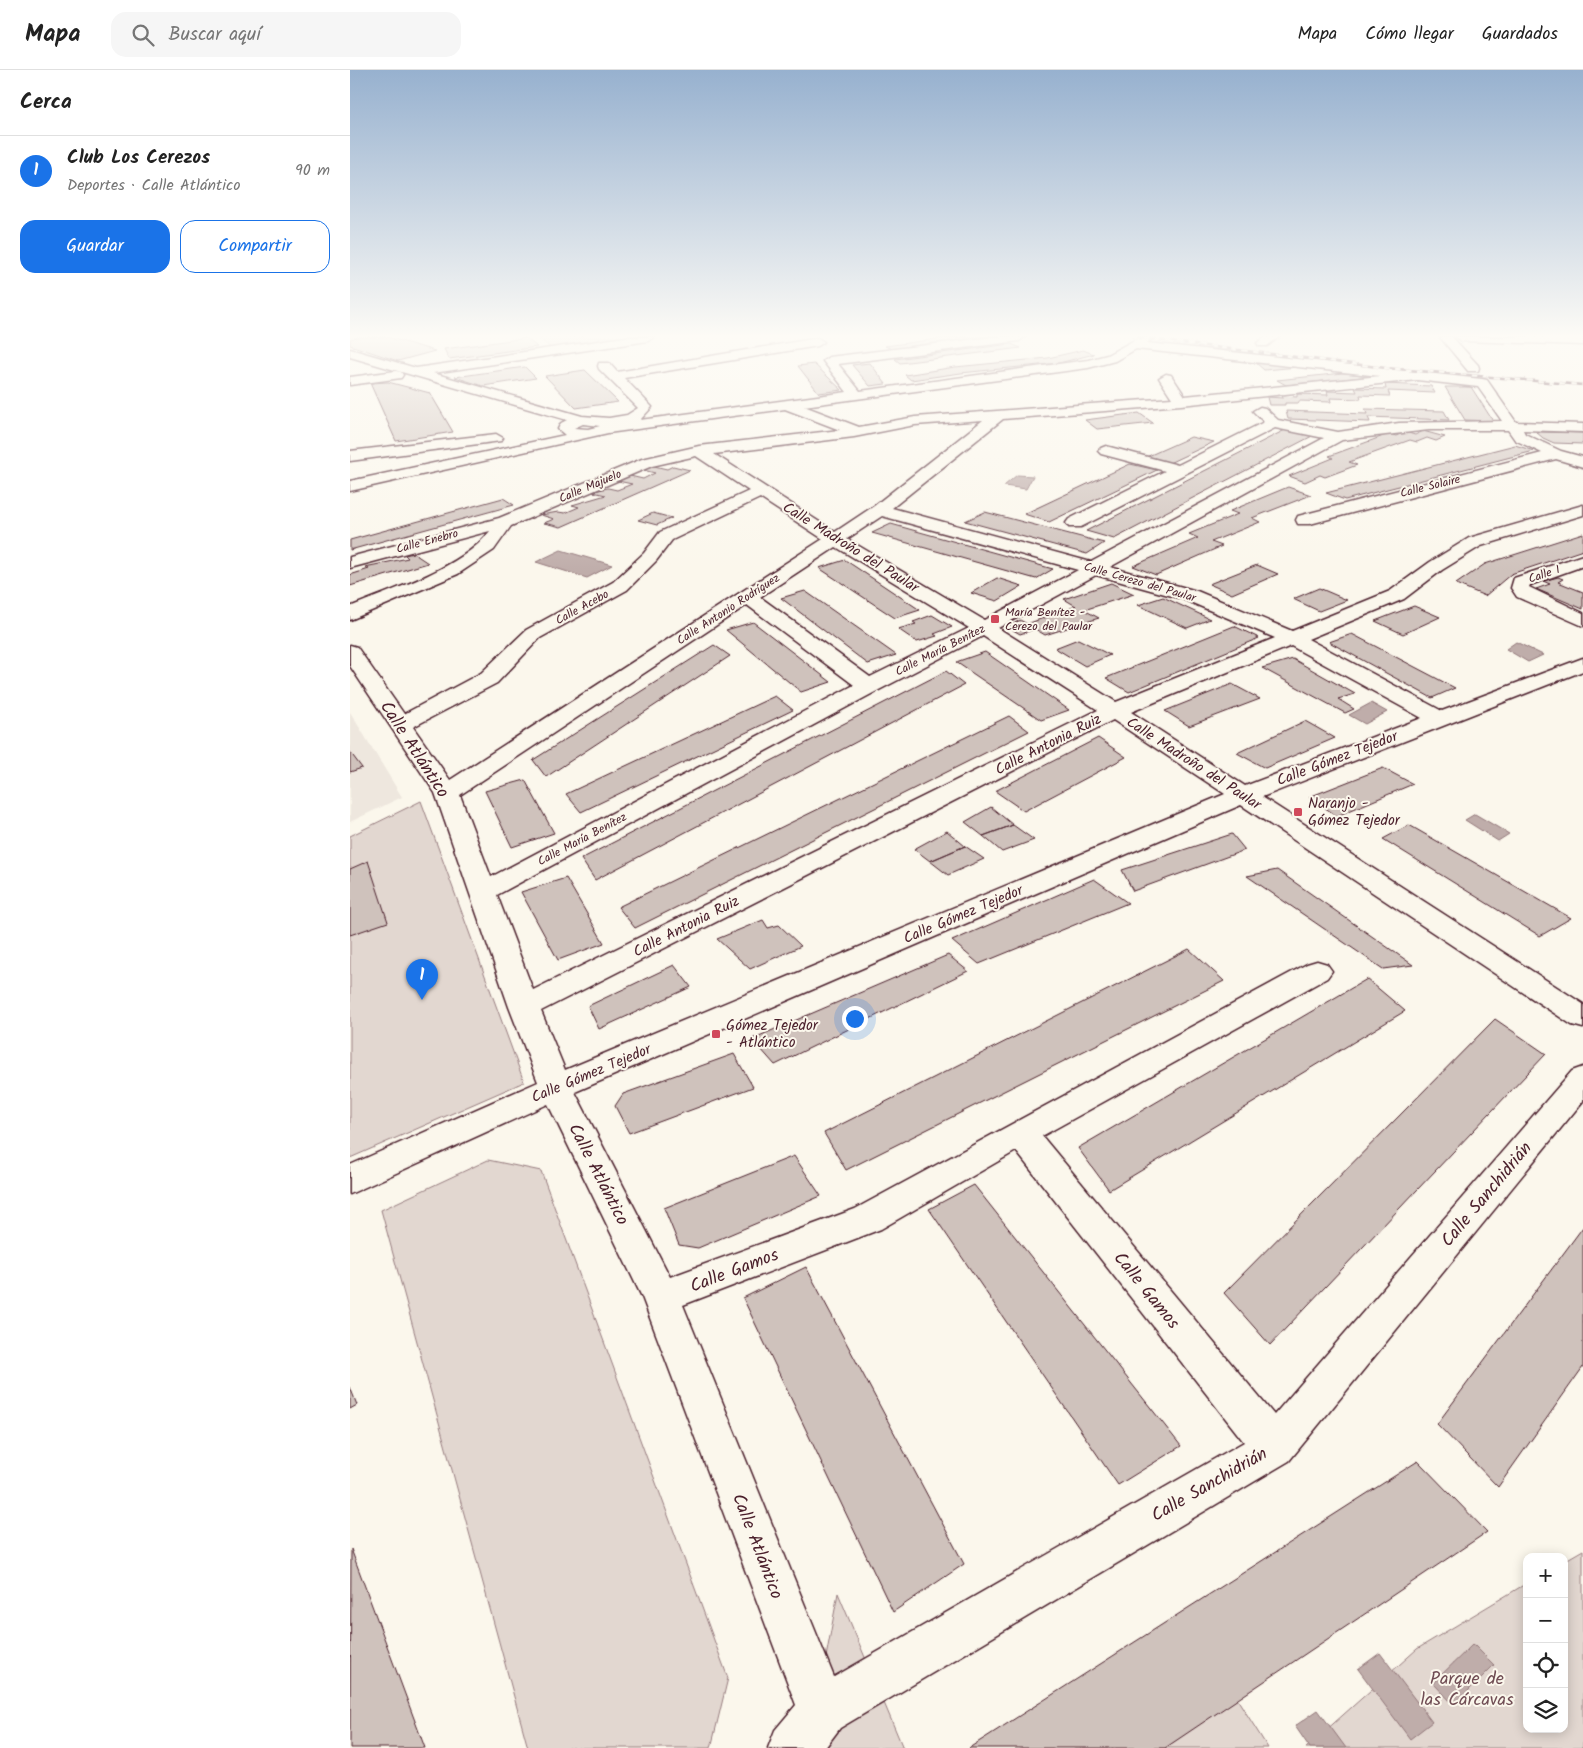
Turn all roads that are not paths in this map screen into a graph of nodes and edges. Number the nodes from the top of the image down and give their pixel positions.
1 (525, 415) edge
2 (564, 415) edge
3 (637, 415) edge
4 (719, 415) edge
5 (814, 415) edge
6 (986, 415) edge
7 (998, 415) edge
8 (1264, 415) edge
9 (1505, 415) edge
10 (581, 420) junction
11 (1273, 423) junction
12 (604, 427) junction
13 (1513, 427) junction
14 (565, 428) junction
15 (1583, 428) edge
16 (858, 432) junction
17 (1338, 436) junction
18 (699, 451) junction
19 (1106, 451) dead end
20 (1556, 454) junction
21 (350, 456) edge
22 (1583, 462) edge
23 (1178, 470) junction
24 (350, 486) edge
25 (762, 491) junction
26 (880, 510) junction
27 (1583, 510) edge
28 (1304, 520) dead end
29 (505, 522) junction
30 (1075, 523) dead end
31 (835, 539) junction
32 (1583, 560) edge
33 (350, 563) edge
34 (1093, 568) junction
35 (748, 597) junction
36 (350, 614) edge
37 (1583, 620) edge
38 (984, 628) junction
39 (1292, 638) junction
40 (350, 651) edge
41 (1583, 664) edge
42 (869, 686) junction
43 (1114, 711) junction
44 (1438, 718) junction
45 (400, 725) junction
46 (447, 793) junction
47 (1244, 795) junction
48 (482, 892) junction
49 (1317, 971) dead end
50 (524, 1007) junction
51 (1583, 1018) edge
52 (1583, 1079) edge
53 (556, 1087) junction
54 (1020, 1133) junction
55 (350, 1180) edge
56 (661, 1297) junction
57 (1274, 1446) junction
58 (823, 1711) junction
59 (793, 1748) edge

1 - 14 street
2 - 10 street
3 - 12 street
4 - 12 street
5 - 16 street
6 - 16 street, Calle Majuelo
7 - 26 street, Calle Antonio Rodríguez
8 - 11 street
9 - 13 street
10 - 12 street
10 - 14 street
11 - 17 street
11 - 23 street
12 - 14 street
12 - 24 street
13 - 15 street, Calle María Benítez
13 - 17 street, Calle María Benítez
13 - 20 street
14 - 21 street
16 - 18 street, Calle Majuelo
17 - 34 street, Calle María Benítez
18 - 25 street, Calle Madroño del Paular
18 - 29 street, Calle Majuelo
19 - 23 street
20 - 22 street
20 - 28 street, Calle Solaire
23 - 30 street
25 - 31 street, Calle Madroño del Paular
25 - 45 street, Calle Acebo
26 - 31 street, Calle Antonio Rodríguez
26 - 34 street, Calle Cerezo del Paular
27 - 39 street, Calle Antonia Ruiz
29 - 33 street, Calle Enebro
29 - 36 street
31 - 35 street, Calle Antonio Rodríguez
31 - 38 street, Calle Madroño del Paular
32 - 37 street, Calle I
34 - 38 street, Calle María Benítez
34 - 39 street, Calle Cerezo del Paular
35 - 42 street
35 - 46 street, Calle Antonio Rodríguez
38 - 42 street, Calle María Benítez
38 - 43 street, Calle Madroño del Paular
39 - 43 street, Calle Antonia Ruiz
39 - 44 street, Calle Cerezo del Paular
40 - 45 street, Calle Atlántico
41 - 44 street, Calle Gómez Tejedor
42 - 48 street, Calle María Benítez
43 - 47 street, Calle Madroño del Paular
43 - 50 street, Calle Antonia Ruiz
44 - 47 street, Calle Gómez Tejedor
45 - 46 street, Calle Atlántico
46 - 48 street, Calle Atlántico
47 - 51 street, Calle Madroño del Paular
47 - 53 street, Calle Gómez Tejedor
48 - 50 street, Calle Atlántico
49 - 54 street, Calle Gamos
50 - 53 street, Calle Atlántico
52 - 57 street, Calle Sanchidrián
53 - 55 street, Calle Gómez Tejedor
53 - 56 street, Calle Atlántico
54 - 56 street, Calle Gamos
54 - 57 street, Calle Gamos
56 - 58 street, Calle Atlántico
57 - 58 street, Calle Sanchidrián
58 - 59 street, Calle Sanchidrián

